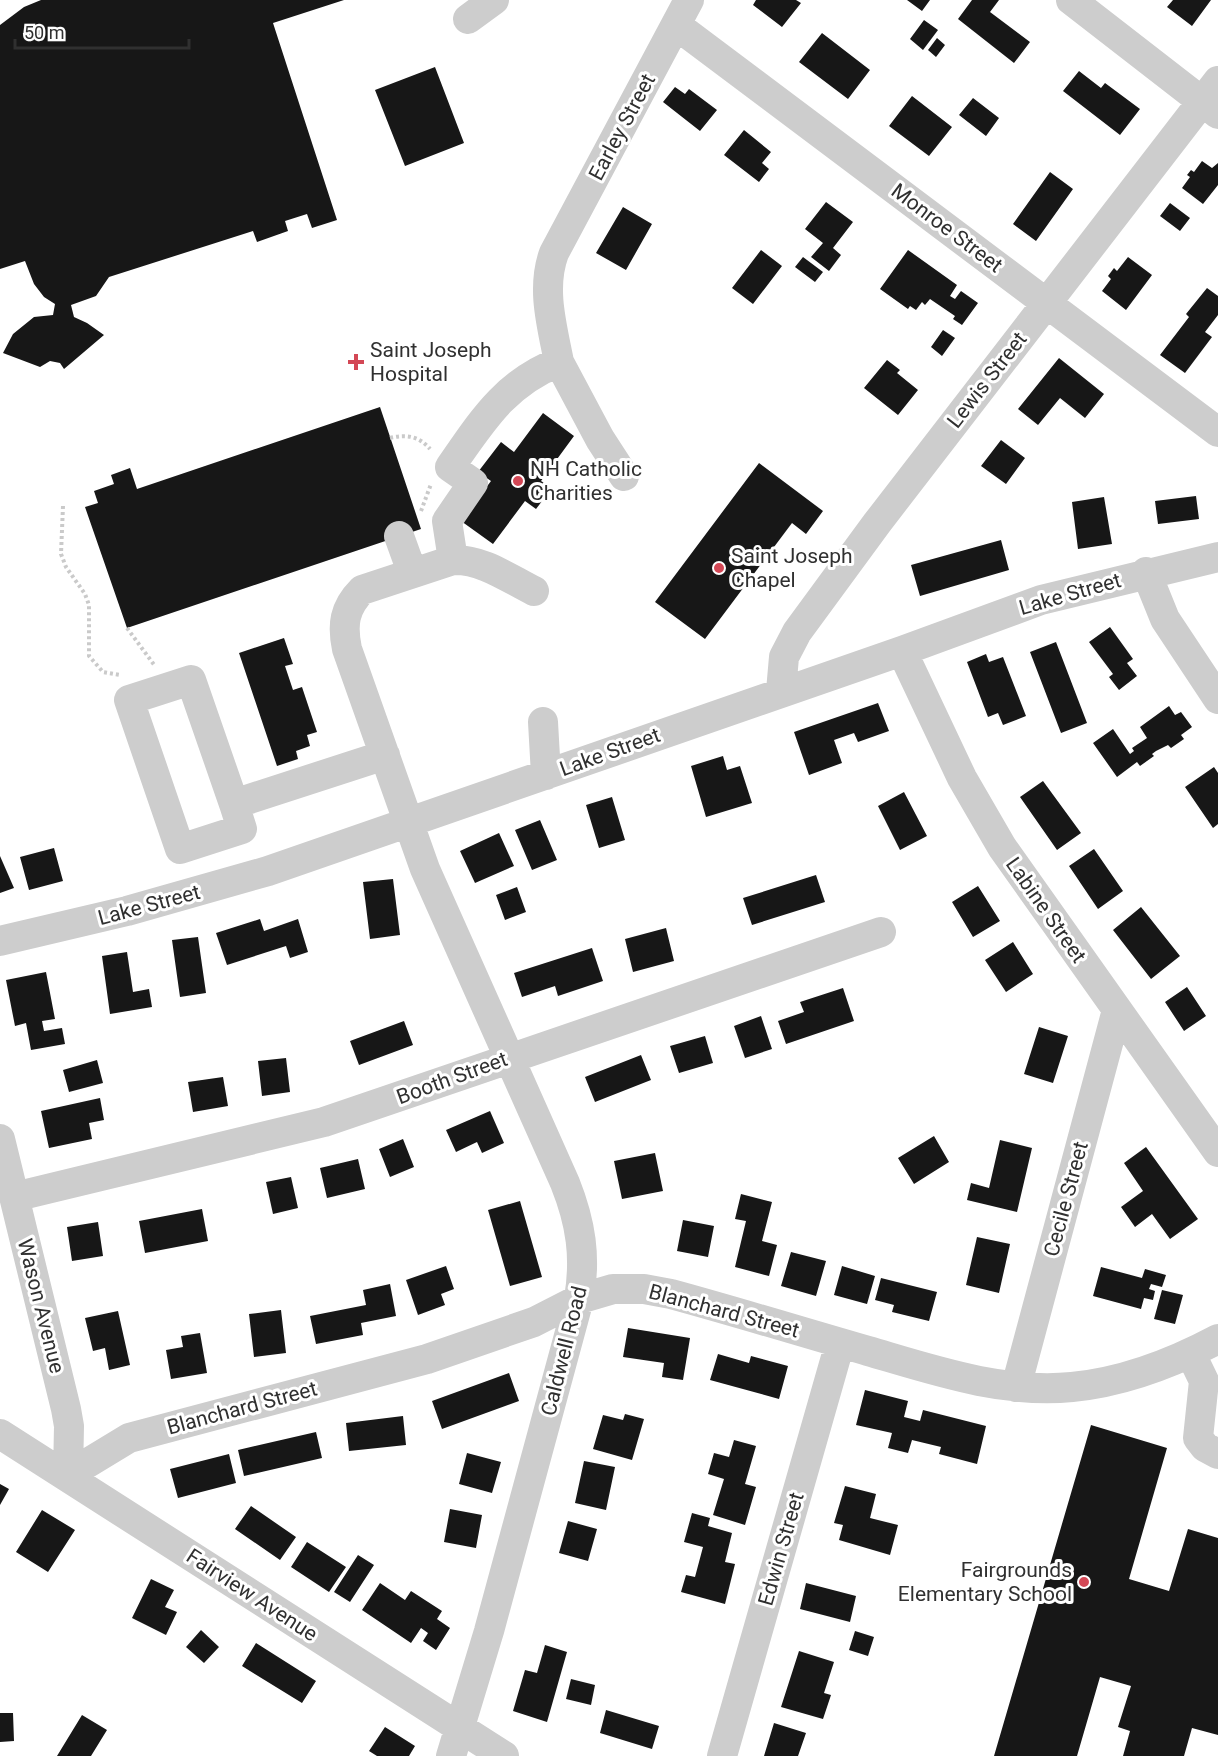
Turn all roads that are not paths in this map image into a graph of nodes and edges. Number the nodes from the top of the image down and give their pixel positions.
1 (494, 0) edge
2 (1071, 0) edge
3 (683, 12) edge
4 (468, 19) dead end
5 (1212, 99) edge
6 (1046, 303) junction
7 (559, 362) junction
8 (1218, 432) edge
9 (624, 476) dead end
10 (410, 527) road end
11 (1218, 557) edge
12 (453, 560) junction
13 (412, 572) junction
14 (1146, 573) junction
15 (534, 591) dead end
16 (902, 651) junction
17 (781, 691) junction
18 (1218, 699) edge
19 (543, 722) dead end
20 (385, 755) junction
21 (546, 775) junction
22 (234, 804) junction
23 (408, 824) junction
24 (881, 932) dead end
25 (0, 941) edge
26 (1117, 1010) junction
27 (509, 1057) junction
28 (0, 1139) edge
29 (1218, 1152) edge
30 (14, 1197) junction
31 (579, 1299) junction
32 (1218, 1339) edge
33 (840, 1343) junction
34 (1191, 1354) junction
35 (1016, 1387) junction
36 (0, 1434) edge
37 (1218, 1454) edge
38 (68, 1475) junction
39 (455, 1742) edge
40 (504, 1756) edge
41 (722, 1756) edge

1 - 4 street
2 - 5 street
3 - 6 street, Monroe Street
3 - 7 street, Earley Street
5 - 6 street, Lewis Street
6 - 8 street, Monroe Street
6 - 17 street, Lewis Street
7 - 9 street, Earley Street
7 - 12 street
10 - 13 street
11 - 14 street, Lake Street
12 - 13 street, Caldwell Road
12 - 15 street
13 - 20 street, Caldwell Road
14 - 16 street, Lake Street
14 - 18 street
16 - 17 street, Lake Street
16 - 26 street, Labine Street
17 - 21 street, Lake Street
19 - 21 street
20 - 22 street
20 - 23 street, Caldwell Road
21 - 23 street, Lake Street
22 - 22 street
23 - 25 street, Lake Street
23 - 27 street, Caldwell Road
24 - 27 street, Booth Street
26 - 29 street, Labine Street
26 - 35 street, Cecile Street
27 - 30 street, Booth Street
27 - 31 street, Caldwell Road
28 - 30 street, Wason Avenue
30 - 38 street, Wason Avenue
31 - 33 street, Blanchard Street
31 - 38 street, Blanchard Street
31 - 39 street, Caldwell Road
32 - 34 street, Blanchard Street
33 - 35 street, Blanchard Street
33 - 41 street, Edwin Street
34 - 35 street, Blanchard Street
34 - 37 street
36 - 38 street, Fairview Avenue
38 - 39 street, Fairview Avenue
39 - 40 street, Fairview Avenue

